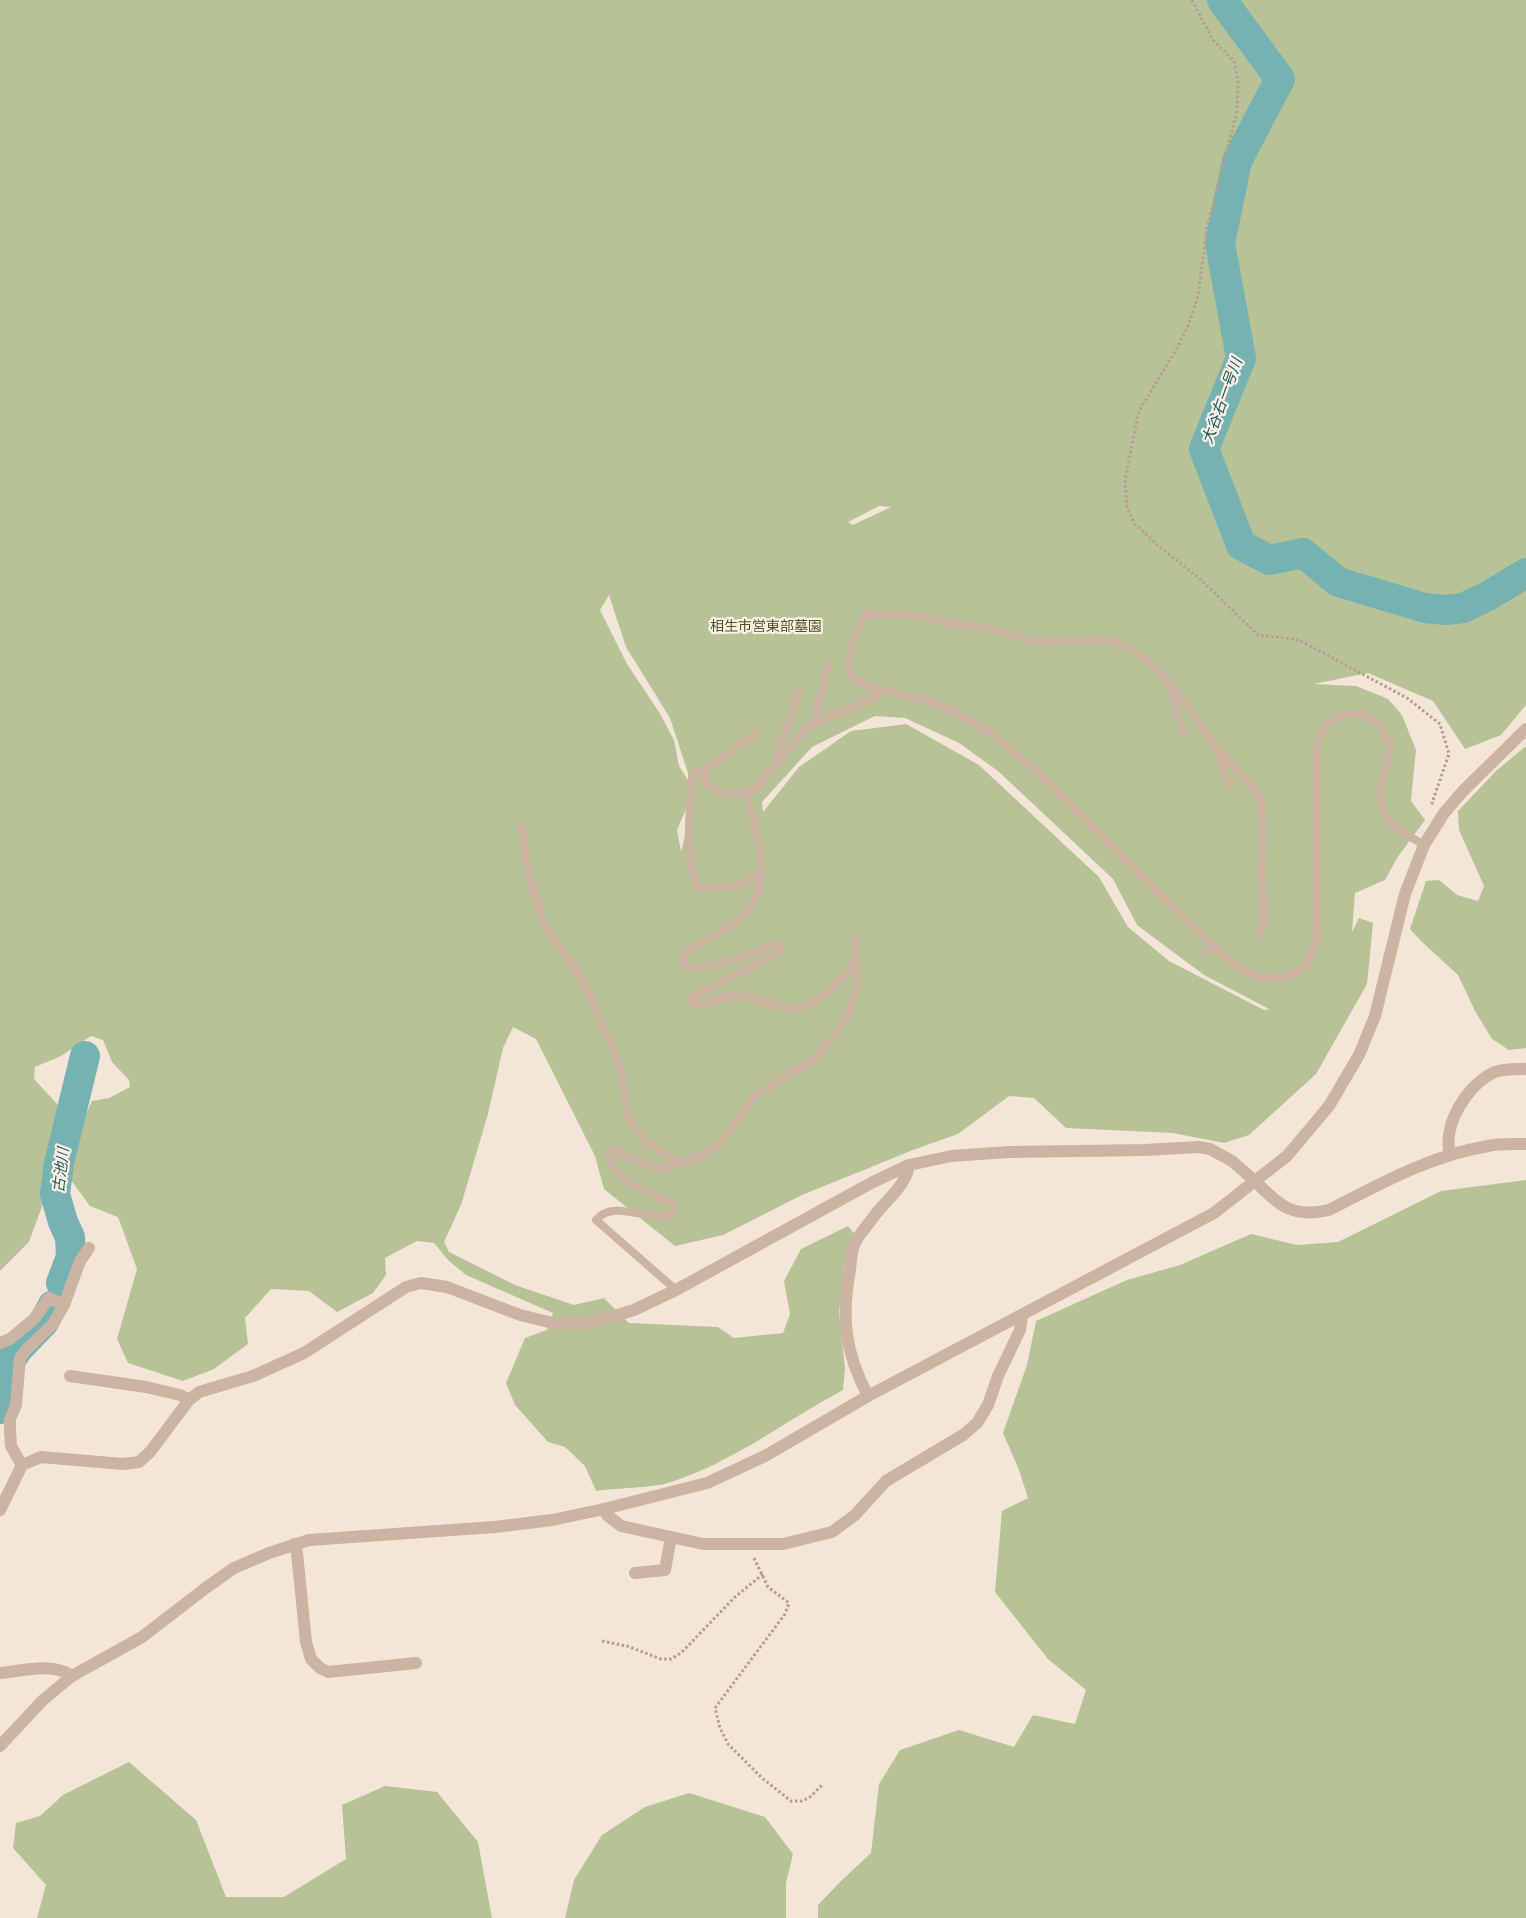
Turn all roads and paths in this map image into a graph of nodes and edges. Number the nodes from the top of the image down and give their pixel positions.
1 (1192, 0) edge
2 (829, 664) dead end
3 (1168, 679) junction
4 (800, 689) dead end
5 (884, 690) junction
6 (814, 723) junction
7 (1526, 729) edge
8 (757, 732) dead end
9 (1184, 734) dead end
10 (1217, 746) junction
11 (776, 764) junction
12 (704, 772) junction
13 (1229, 785) dead end
14 (746, 792) junction
15 (1444, 813) junction
16 (522, 826) dead end
17 (1424, 845) junction
18 (761, 869) junction
19 (1261, 935) dead end
20 (854, 936) dead end
21 (1213, 945) junction
22 (1204, 954) dead end
23 (855, 962) junction
24 (1526, 1069) edge
25 (1526, 1144) edge
26 (1449, 1155) junction
27 (681, 1163) junction
28 (909, 1165) junction
29 (1256, 1182) junction
30 (89, 1248) dead end
31 (676, 1290) junction
32 (64, 1305) junction
33 (1022, 1314) junction
34 (0, 1343) edge
35 (70, 1376) dead end
36 (868, 1396) junction
37 (188, 1400) junction
38 (22, 1465) junction
39 (604, 1509) junction
40 (0, 1510) edge
41 (671, 1538) junction
42 (294, 1544) junction
43 (747, 1544) junction
44 (636, 1573) dead end
45 (763, 1574) junction
46 (602, 1641) dead end
47 (416, 1663) dead end
48 (0, 1674) edge
49 (72, 1676) junction
50 (0, 1746) edge
51 (823, 1784) dead end

1 - 15 path
2 - 6 lane
3 - 5 lane
3 - 9 lane
3 - 10 lane
4 - 11 lane
5 - 6 lane
5 - 21 lane
6 - 11 lane
7 - 15 street
8 - 12 lane
10 - 13 lane
10 - 19 lane
11 - 14 lane
12 - 14 lane
12 - 18 lane
14 - 18 lane
15 - 17 street
16 - 27 lane
17 - 21 lane
17 - 29 street
18 - 23 lane
20 - 23 lane
21 - 22 lane
23 - 27 lane
24 - 26 street
25 - 26 street
26 - 29 street
27 - 31 lane
28 - 29 street
28 - 31 street
28 - 36 street
29 - 33 street
30 - 32 street
31 - 37 street
32 - 34 street
32 - 38 street
33 - 36 street
33 - 43 street
35 - 37 street
36 - 39 street
37 - 38 street
38 - 40 street
39 - 41 street
39 - 42 street
41 - 43 street
41 - 44 street
42 - 47 street
42 - 49 street
43 - 45 path
45 - 46 path
45 - 51 path
48 - 49 street
49 - 50 street

